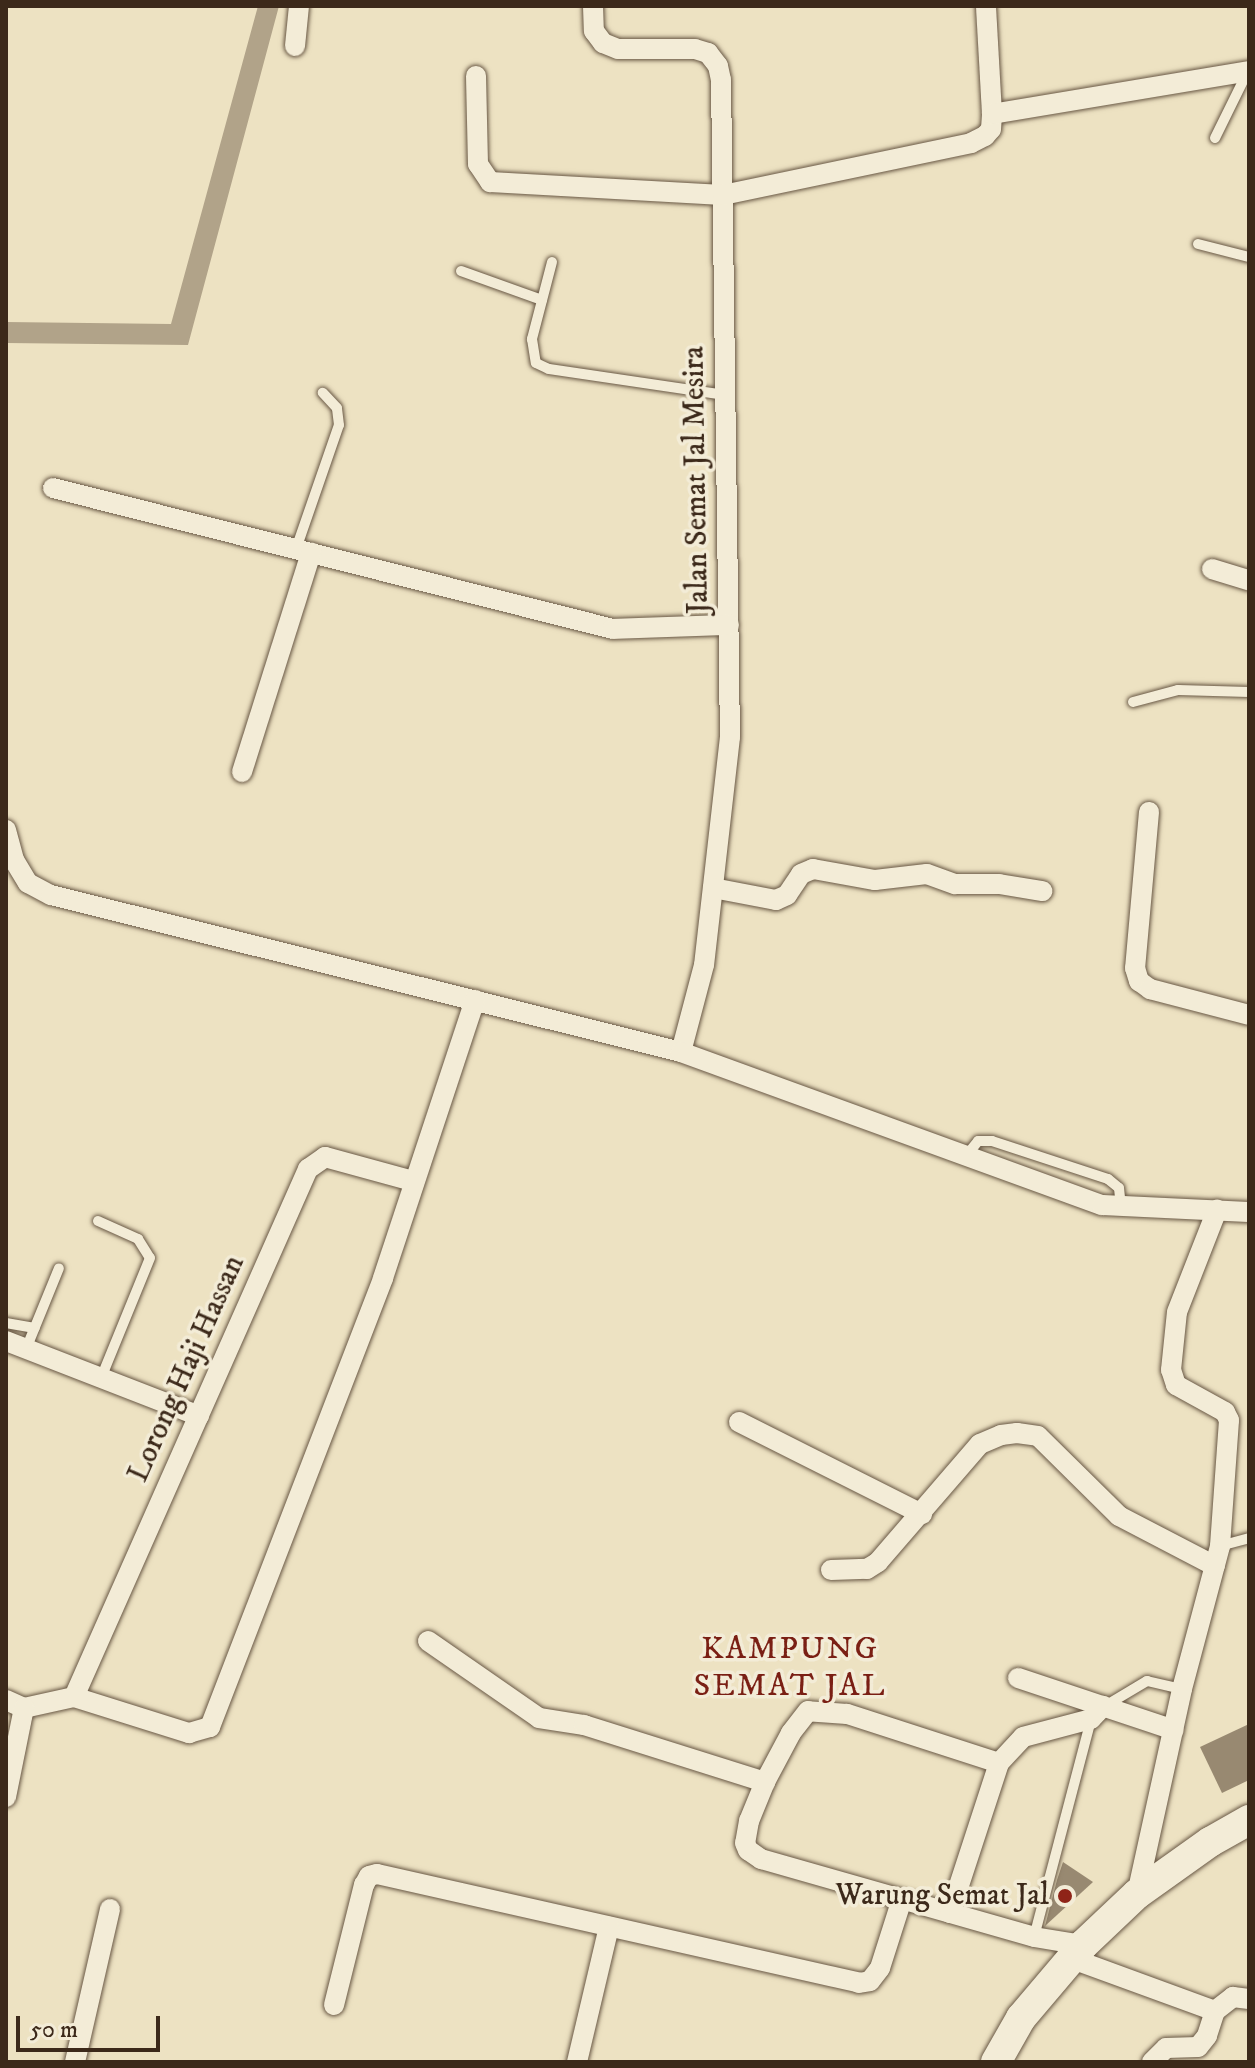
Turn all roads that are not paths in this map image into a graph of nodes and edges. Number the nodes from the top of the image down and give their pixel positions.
1 (299, 6) edge
2 (593, 6) edge
3 (986, 6) edge
4 (295, 46) dead end
5 (1249, 71) edge
6 (476, 76) dead end
7 (992, 114) junction
8 (1215, 138) dead end
9 (723, 195) junction
10 (1198, 244) dead end
11 (1249, 257) edge
12 (552, 262) dead end
13 (461, 271) dead end
14 (542, 300) junction
15 (323, 393) dead end
16 (725, 395) junction
17 (53, 488) dead end
18 (303, 551) junction
19 (1212, 569) dead end
20 (1249, 580) edge
21 (729, 625) junction
22 (1249, 692) edge
23 (1133, 702) dead end
24 (242, 772) dead end
25 (1149, 812) dead end
26 (6, 830) edge
27 (713, 888) junction
28 (1042, 891) dead end
29 (475, 1000) junction
30 (1249, 1015) edge
31 (681, 1052) junction
32 (413, 1181) junction
33 (1217, 1210) junction
34 (1249, 1212) edge
35 (98, 1221) dead end
36 (59, 1268) dead end
37 (6, 1323) edge
38 (35, 1328) junction
39 (6, 1341) edge
40 (26, 1349) junction
41 (101, 1378) junction
42 (199, 1416) junction
43 (739, 1422) dead end
44 (1240, 1429) edge
45 (922, 1514) junction
46 (1249, 1538) edge
47 (1218, 1556) junction
48 (831, 1570) dead end
49 (428, 1641) dead end
50 (1018, 1678) dead end
51 (1182, 1689) junction
52 (74, 1697) junction
53 (15, 1704) edge
54 (1097, 1713) junction
55 (1174, 1730) junction
56 (999, 1763) junction
57 (765, 1782) junction
58 (6, 1797) edge
59 (1249, 1820) edge
60 (1137, 1894) junction
61 (902, 1899) junction
62 (110, 1909) dead end
63 (950, 1913) junction
64 (609, 1927) junction
65 (1034, 1937) junction
66 (1076, 1952) junction
67 (1249, 1999) edge
68 (334, 2005) dead end
69 (1215, 2011) junction
70 (75, 2062) edge
71 (577, 2062) edge
72 (996, 2062) edge
73 (1152, 2062) edge

1 - 4 street
2 - 9 street, Jalan Semat Jal Mesira
3 - 7 street
5 - 7 street
5 - 8 lane
6 - 9 street
7 - 9 street
9 - 16 street, Jalan Semat Jal Mesira
10 - 11 lane
12 - 14 lane
13 - 14 lane
14 - 16 lane
15 - 18 lane
16 - 21 street, Jalan Semat Jal Mesira
17 - 18 street
18 - 21 street
18 - 24 street
19 - 20 street
21 - 27 street, Jalan Semat Jal Mesira
22 - 23 lane
25 - 30 street
26 - 29 street
27 - 28 street
27 - 31 street, Jalan Semat Jal Mesira
29 - 31 street
29 - 32 street
31 - 33 street
32 - 42 street, Lorong Haji Hassan
32 - 52 street
33 - 34 street
33 - 44 street
35 - 41 lane
36 - 38 lane
37 - 38 lane
38 - 40 lane
39 - 40 street
40 - 41 street
41 - 42 street
42 - 52 street, Lorong Haji Hassan
43 - 45 street
44 - 47 street
45 - 47 street
45 - 48 street
46 - 47 lane
47 - 51 street
49 - 57 street
50 - 54 street
51 - 54 lane
51 - 55 street
52 - 53 street
53 - 58 street
54 - 55 street
54 - 56 street
54 - 65 lane
55 - 60 street
56 - 57 street
56 - 63 street
57 - 61 street
59 - 60 main road
60 - 66 main road
61 - 63 street
61 - 64 street
62 - 70 street
63 - 65 street
64 - 68 street
64 - 71 street
65 - 66 street
66 - 69 street
66 - 72 main road
67 - 69 street
69 - 73 street

